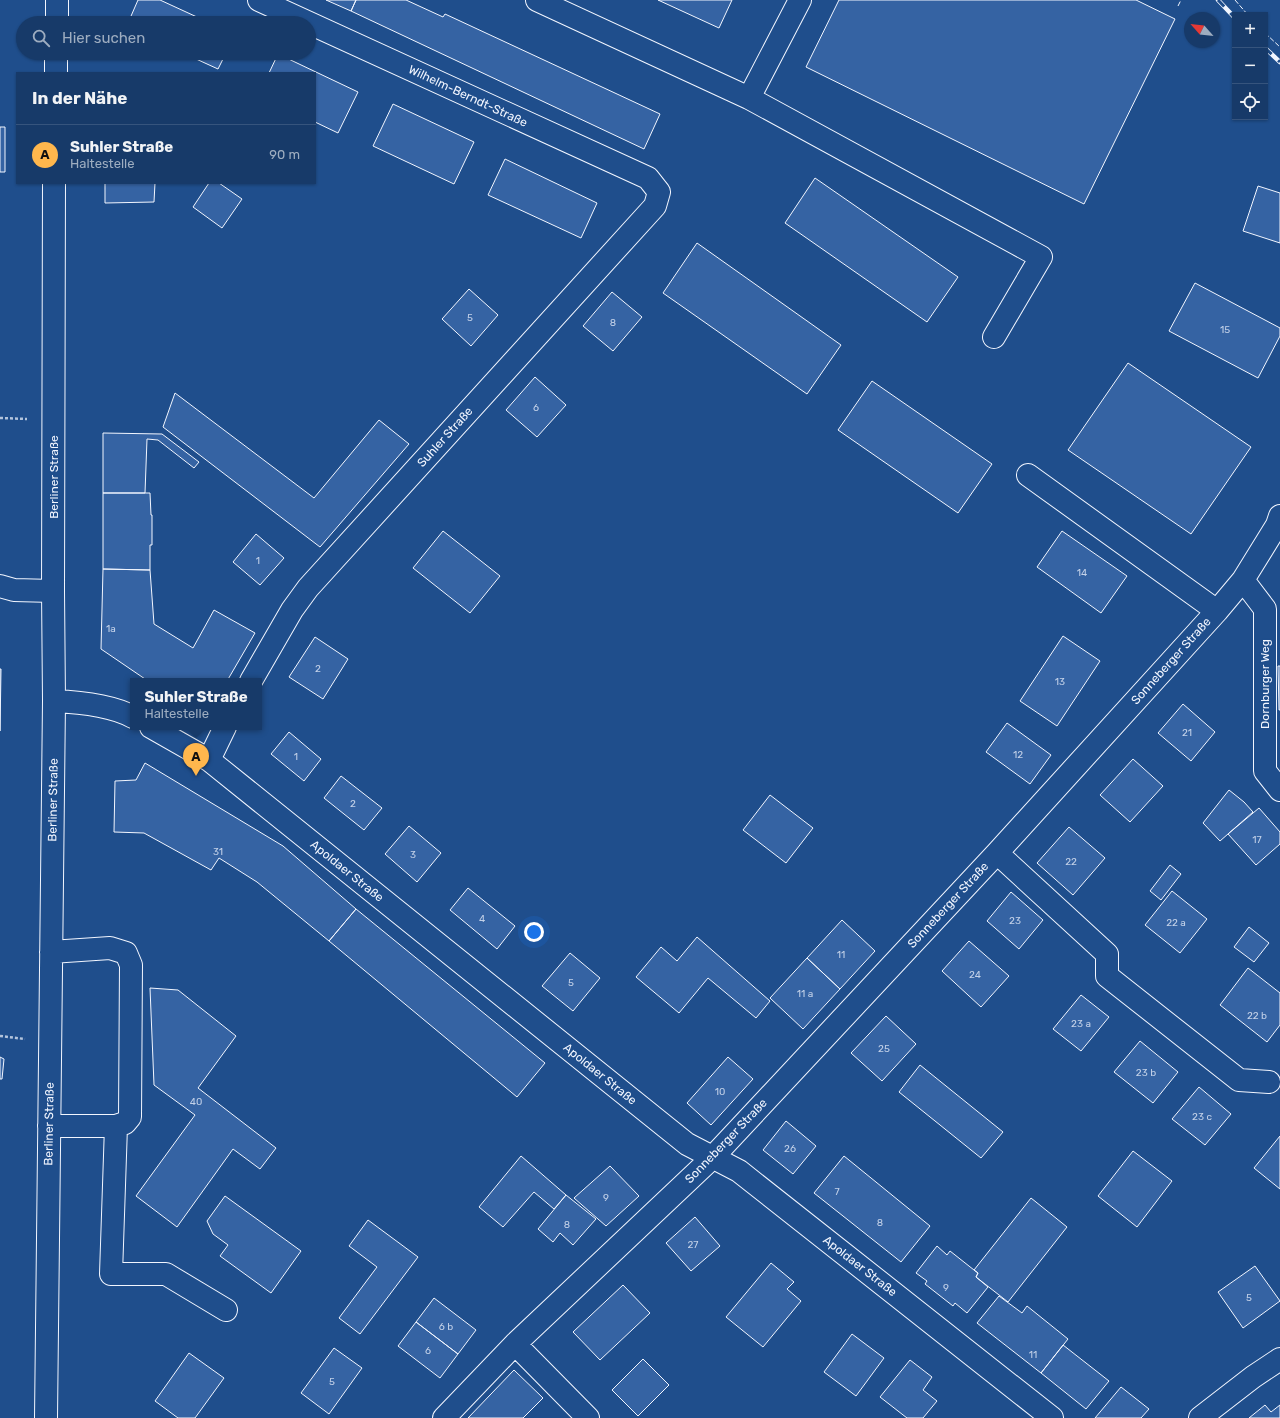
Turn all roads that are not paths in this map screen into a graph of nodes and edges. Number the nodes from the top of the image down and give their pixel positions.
1 (57, 0) edge
2 (259, 0) edge
3 (537, 0) edge
4 (800, 0) edge
5 (57, 16) edge
6 (294, 16) edge
7 (316, 26) edge
8 (56, 60) edge
9 (56, 72) edge
10 (749, 98) junction
11 (54, 184) edge
12 (655, 206) joint
13 (994, 337) dead end
14 (1028, 475) dead end
15 (1280, 516) edge
16 (1243, 580) junction
17 (0, 586) edge
18 (54, 590) junction
19 (1217, 611) junction
20 (253, 678) edge
21 (54, 701) junction
22 (130, 715) edge
23 (155, 730) edge
24 (224, 730) edge
25 (209, 760) junction
26 (1280, 790) edge
27 (997, 853) junction
28 (51, 952) junction
29 (1269, 1082) dead end
30 (49, 1126) junction
31 (116, 1126) junction
32 (712, 1158) junction
33 (226, 1310) dead end
34 (515, 1344) junction
35 (1280, 1359) edge
36 (46, 1418) edge
37 (444, 1418) edge
38 (588, 1418) edge
39 (1052, 1418) edge
40 (1200, 1418) edge

1 - 5 street
2 - 6 street, Wilhelm-Berndt-Straße
3 - 10 street
4 - 10 street
7 - 12 street, Wilhelm-Berndt-Straße
8 - 9 street
10 - 13 street
11 - 18 street, Berliner Straße
12 - 20 street, Suhler Straße
14 - 19 street, Sonneberger Straße
15 - 16 street, Sonneberger Straße
16 - 19 street, Sonneberger Straße
16 - 26 street, Dornburger Weg
17 - 18 street
18 - 21 street, Berliner Straße
19 - 27 street, Sonneberger Straße
21 - 22 street
21 - 28 street, Berliner Straße
23 - 25 street, Apoldaer Straße
24 - 25 street
25 - 32 street, Apoldaer Straße
27 - 29 street, Sonneberger Straße
27 - 32 street, Sonneberger Straße
28 - 30 street, Berliner Straße
28 - 31 street
30 - 31 street
30 - 36 street, Berliner Straße
31 - 33 street
32 - 34 street, Sonneberger Straße
32 - 39 street, Apoldaer Straße
34 - 37 street, Sonneberger Straße
34 - 38 street
35 - 40 street

